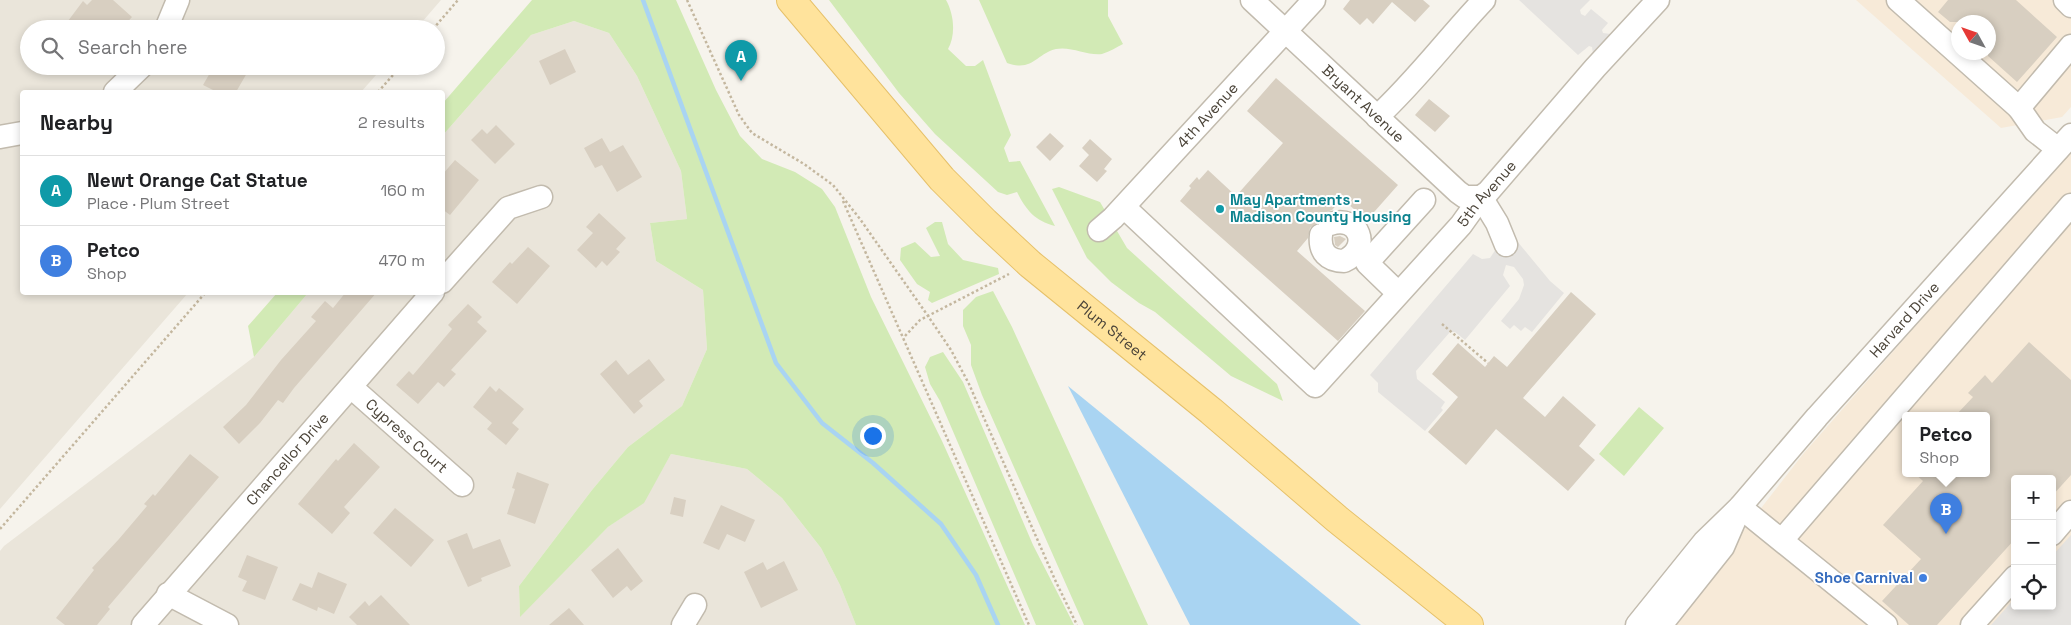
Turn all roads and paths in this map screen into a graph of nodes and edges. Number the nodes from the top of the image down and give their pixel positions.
1 (178, 0) edge
2 (458, 0) edge
3 (687, 0) edge
4 (790, 0) edge
5 (1252, 0) edge
6 (1314, 0) edge
7 (1484, 0) edge
8 (1658, 0) edge
9 (1898, 0) edge
10 (2065, 0) edge
11 (2071, 6) edge
12 (170, 20) edge
13 (441, 20) edge
14 (1286, 31) junction
15 (2071, 46) edge
16 (133, 75) edge
17 (393, 75) edge
18 (118, 90) edge
19 (380, 90) edge
20 (2019, 108) junction
21 (1377, 117) junction
22 (20, 133) edge
23 (0, 137) edge
24 (2065, 142) edge
25 (840, 195) junction
26 (541, 197) dead end
27 (1481, 197) junction
28 (1424, 200) dead end
29 (2071, 206) edge
30 (1124, 207) junction
31 (1099, 230) dead end
32 (1506, 245) dead end
33 (1361, 258) junction
34 (1030, 264) junction
35 (445, 279) edge
36 (1398, 293) junction
37 (203, 295) edge
38 (431, 295) edge
39 (928, 316) junction
40 (1442, 324) dead end
41 (904, 337) junction
42 (1488, 363) dead end
43 (350, 387) junction
44 (462, 485) dead end
45 (1740, 507) junction
46 (2071, 512) edge
47 (0, 529) edge
48 (2056, 529) edge
49 (1782, 540) junction
50 (2011, 581) edge
51 (168, 594) junction
52 (695, 605) dead end
53 (142, 625) edge
54 (227, 625) edge
55 (683, 625) edge
56 (1030, 625) edge
57 (1077, 625) edge
58 (1469, 625) edge
59 (1637, 625) edge
60 (1661, 625) edge
61 (1886, 625) edge
62 (1972, 625) edge

1 - 12 street
2 - 13 path
3 - 25 path
4 - 34 main road, Plum Street
5 - 14 street, Bryant Avenue
6 - 14 street, 4th Avenue
7 - 21 street
8 - 27 street, 5th Avenue
9 - 20 street
10 - 11 street
14 - 21 street, Bryant Avenue
14 - 30 street, 4th Avenue
15 - 20 street
16 - 18 street
17 - 19 path
20 - 24 street
21 - 27 street, Bryant Avenue
22 - 23 street
24 - 45 street, Harvard Drive
25 - 39 path
25 - 41 path
26 - 35 street
27 - 32 street
27 - 36 street, 5th Avenue
28 - 33 street
29 - 49 street
30 - 31 street, 4th Avenue
30 - 36 street, 5th Avenue
33 - 33 street
33 - 36 street
34 - 39 path
34 - 58 main road, Plum Street
37 - 47 path
38 - 43 street, Chancellor Drive
39 - 41 path
39 - 57 path
40 - 42 path
41 - 56 path
43 - 44 street, Cypress Court
43 - 51 street, Chancellor Drive
45 - 49 street
45 - 59 street, Harvard Drive
45 - 60 street, Harvard Drive
46 - 48 street
49 - 61 street
50 - 62 street
51 - 53 street, Chancellor Drive
51 - 54 street
52 - 55 street

